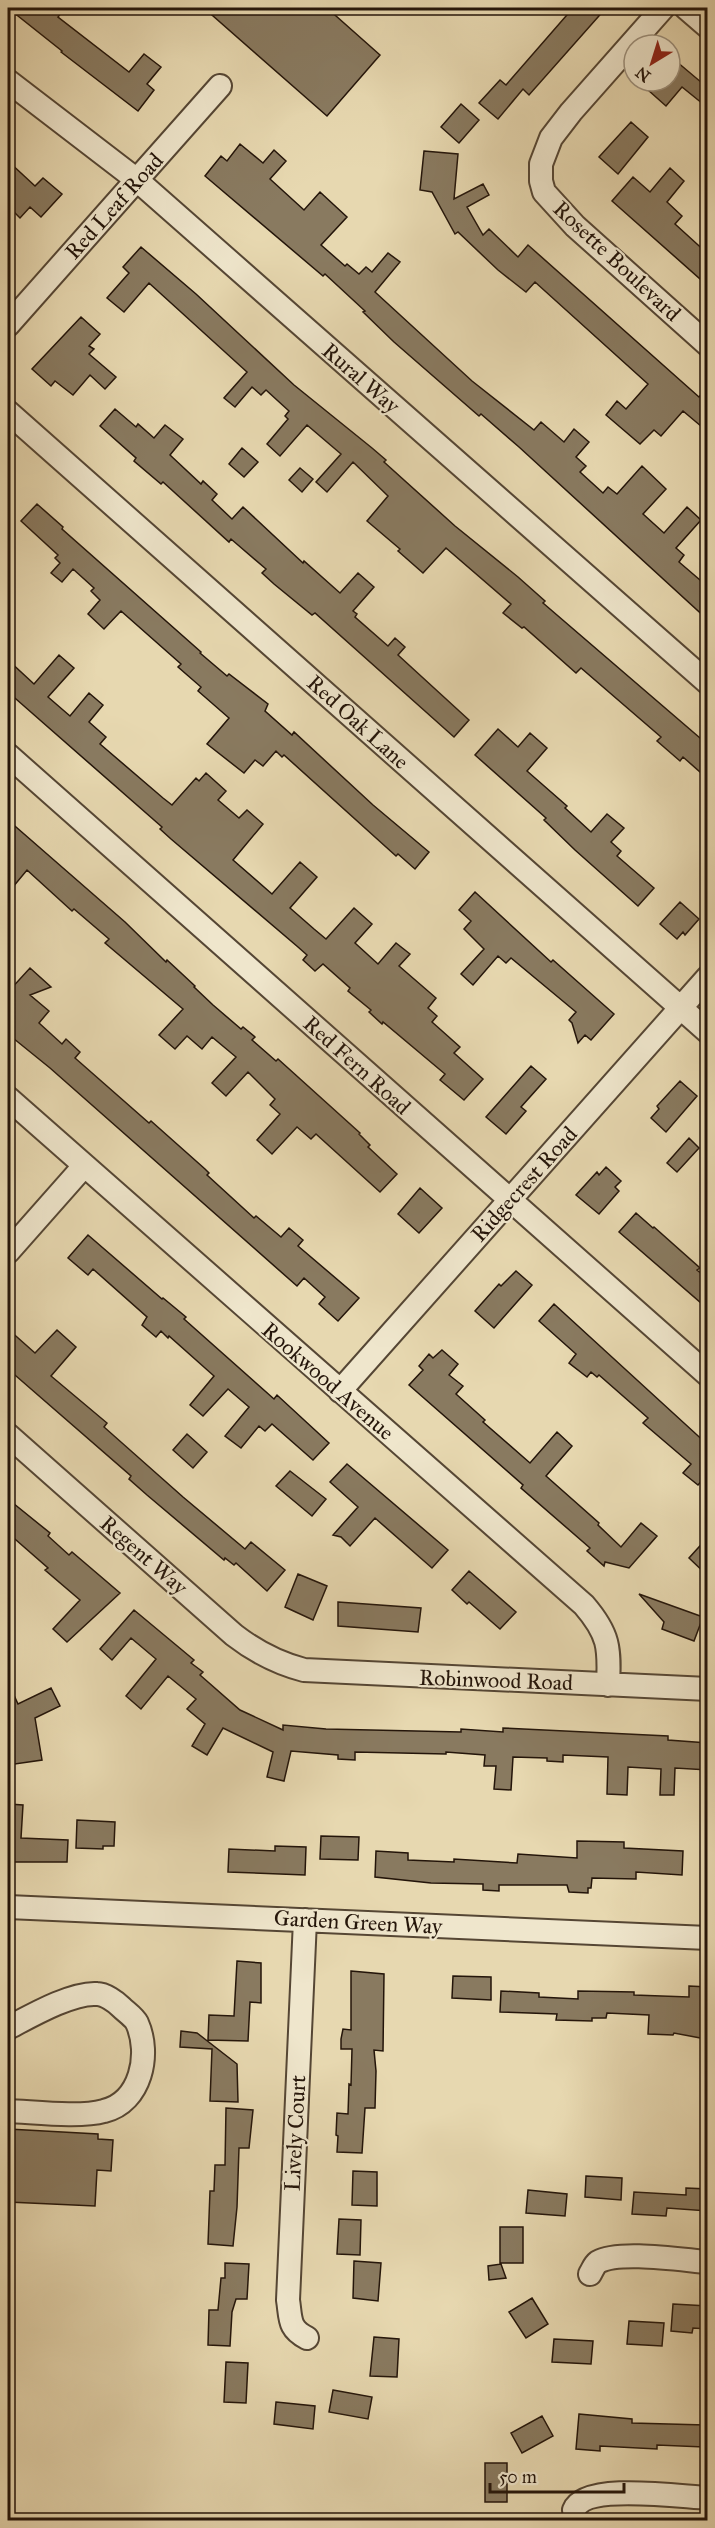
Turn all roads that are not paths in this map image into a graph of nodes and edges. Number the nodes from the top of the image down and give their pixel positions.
1 (663, 8) edge
2 (686, 8) edge
3 (708, 27) edge
4 (8, 81) edge
5 (220, 86) dead end
6 (137, 180) junction
7 (8, 325) edge
8 (708, 345) edge
9 (8, 412) edge
10 (708, 683) edge
11 (8, 755) edge
12 (708, 977) edge
13 (681, 1007) junction
14 (708, 1032) edge
15 (8, 1098) edge
16 (84, 1166) junction
17 (510, 1199) junction
18 (8, 1252) edge
19 (708, 1375) edge
20 (340, 1391) junction
21 (8, 1435) edge
22 (286, 1665) joint
23 (608, 1685) junction
24 (708, 1689) edge
25 (8, 1907) edge
26 (305, 1920) junction
27 (708, 1938) edge
28 (8, 2028) edge
29 (8, 2111) edge
30 (708, 2262) edge
31 (590, 2274) dead end
32 (307, 2338) dead end
33 (708, 2498) edge
34 (574, 2510) dead end

1 - 8 street, Rosette Boulevard
2 - 3 street
4 - 6 street, Rural Way
5 - 6 street, Red Leaf Road
6 - 7 street, Red Leaf Road
6 - 10 street, Rural Way
9 - 13 street, Red Oak Lane
11 - 17 street, Red Fern Road
12 - 13 street, Ridgecrest Road
13 - 14 street, Red Oak Lane
13 - 17 street, Ridgecrest Road
15 - 16 street, Rookwood Avenue
16 - 18 street
16 - 20 street, Rookwood Avenue
17 - 19 street, Red Fern Road
17 - 20 street, Ridgecrest Road
20 - 23 street, Rookwood Avenue
21 - 22 street, Regent Way
22 - 23 street, Robinwood Road
23 - 24 street, Robinwood Road
25 - 26 street, Garden Green Way
26 - 27 street, Garden Green Way
26 - 32 street, Lively Court
28 - 29 street
30 - 31 street
33 - 34 street

